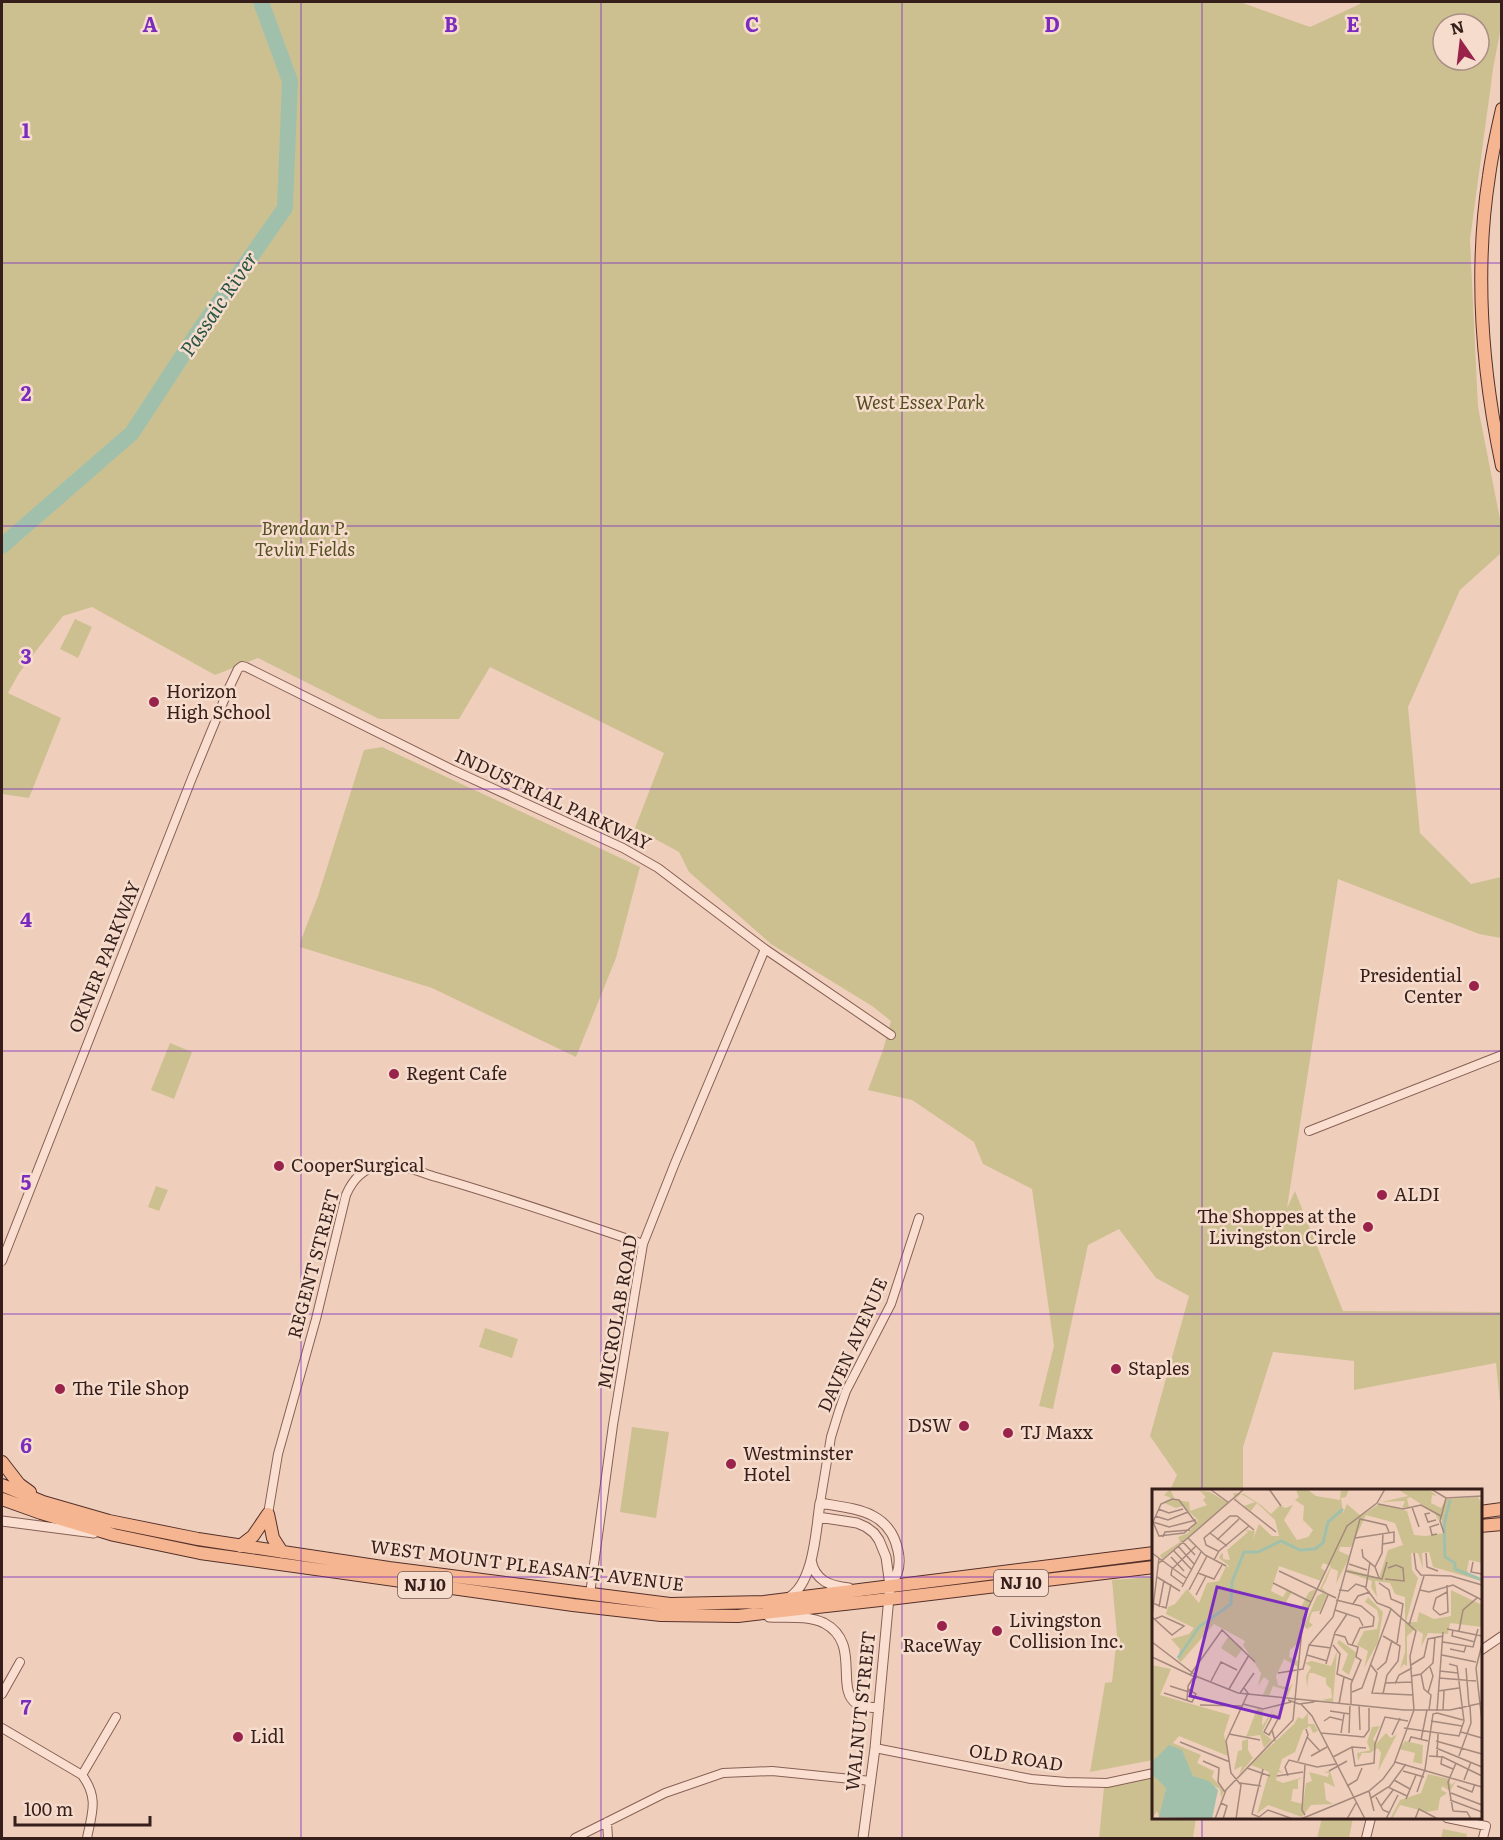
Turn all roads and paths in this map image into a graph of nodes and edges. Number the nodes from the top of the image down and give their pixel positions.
1 (1502, 108) edge
2 (1502, 466) edge
3 (242, 666) joint
4 (765, 949) junction
5 (891, 1035) dead end
6 (1502, 1055) edge
7 (1310, 1131) dead end
8 (919, 1218) dead end
9 (643, 1244) junction
10 (2, 1261) edge
11 (2, 1462) edge
12 (2, 1485) edge
13 (2, 1499) edge
14 (43, 1502) junction
15 (820, 1503) junction
16 (1502, 1509) edge
17 (1482, 1512) edge
18 (268, 1514) junction
19 (818, 1517) junction
20 (2, 1521) edge
21 (1502, 1524) edge
22 (1482, 1526) edge
23 (114, 1535) junction
24 (240, 1546) junction
25 (282, 1552) junction
26 (1152, 1553) edge
27 (811, 1558) junction
28 (1152, 1567) edge
29 (884, 1587) junction
30 (590, 1594) junction
31 (889, 1599) junction
32 (782, 1600) junction
33 (738, 1616) junction
34 (1502, 1636) edge
35 (1482, 1650) edge
36 (20, 1662) dead end
37 (2, 1694) edge
38 (879, 1708) junction
39 (116, 1716) dead end
40 (2, 1728) edge
41 (875, 1748) junction
42 (1152, 1773) edge
43 (82, 1775) junction
44 (871, 1781) junction
45 (1371, 1819) edge
46 (1452, 1819) edge
47 (607, 1822) junction
48 (87, 1839) edge
49 (575, 1839) edge
50 (608, 1839) edge
51 (863, 1839) edge
52 (1366, 1839) edge
53 (1483, 1839) edge

1 - 2 main road
3 - 4 street, INDUSTRIAL PARKWAY
3 - 10 street, OKNER PARKWAY
4 - 5 street, INDUSTRIAL PARKWAY
4 - 9 street, MICROLAB ROAD
6 - 7 street
8 - 15 street, DAVEN AVENUE
9 - 18 street, REGENT STREET
9 - 30 street, MICROLAB ROAD
11 - 14 main road
12 - 14 main road, NJ 10
13 - 23 main road, NJ 10
14 - 24 main road, WEST MOUNT PLEASANT AVENUE / NJ 10
15 - 19 street, DAVEN AVENUE
15 - 29 street, WALNUT STREET
16 - 17 main road
18 - 24 main road
18 - 25 main road
19 - 27 street, DAVEN AVENUE
19 - 29 street, WALNUT STREET
20 - 23 street
21 - 22 main road
23 - 33 main road, WEST MOUNT PLEASANT AVENUE / NJ 10
24 - 25 main road, WEST MOUNT PLEASANT AVENUE / NJ 10
25 - 30 main road, WEST MOUNT PLEASANT AVENUE / NJ 10
26 - 29 main road, WEST MOUNT PLEASANT AVENUE / NJ 10
27 - 29 street
27 - 32 street, DAVEN AVENUE
28 - 31 main road, WEST MOUNT PLEASANT AVENUE / NJ 10
29 - 31 street, WALNUT STREET
29 - 32 main road, WEST MOUNT PLEASANT AVENUE / NJ 10
30 - 32 main road, WEST MOUNT PLEASANT AVENUE / NJ 10
31 - 33 main road, WEST MOUNT PLEASANT AVENUE / NJ 10
31 - 38 street, WALNUT STREET
33 - 38 street
34 - 35 street
36 - 37 street
38 - 41 street, WALNUT STREET
39 - 43 street
40 - 43 street
41 - 42 street, OLD ROAD
41 - 44 street, WALNUT STREET
43 - 48 street
44 - 47 street
44 - 51 street, WALNUT STREET
45 - 52 street
46 - 53 street
47 - 49 street
47 - 50 street

